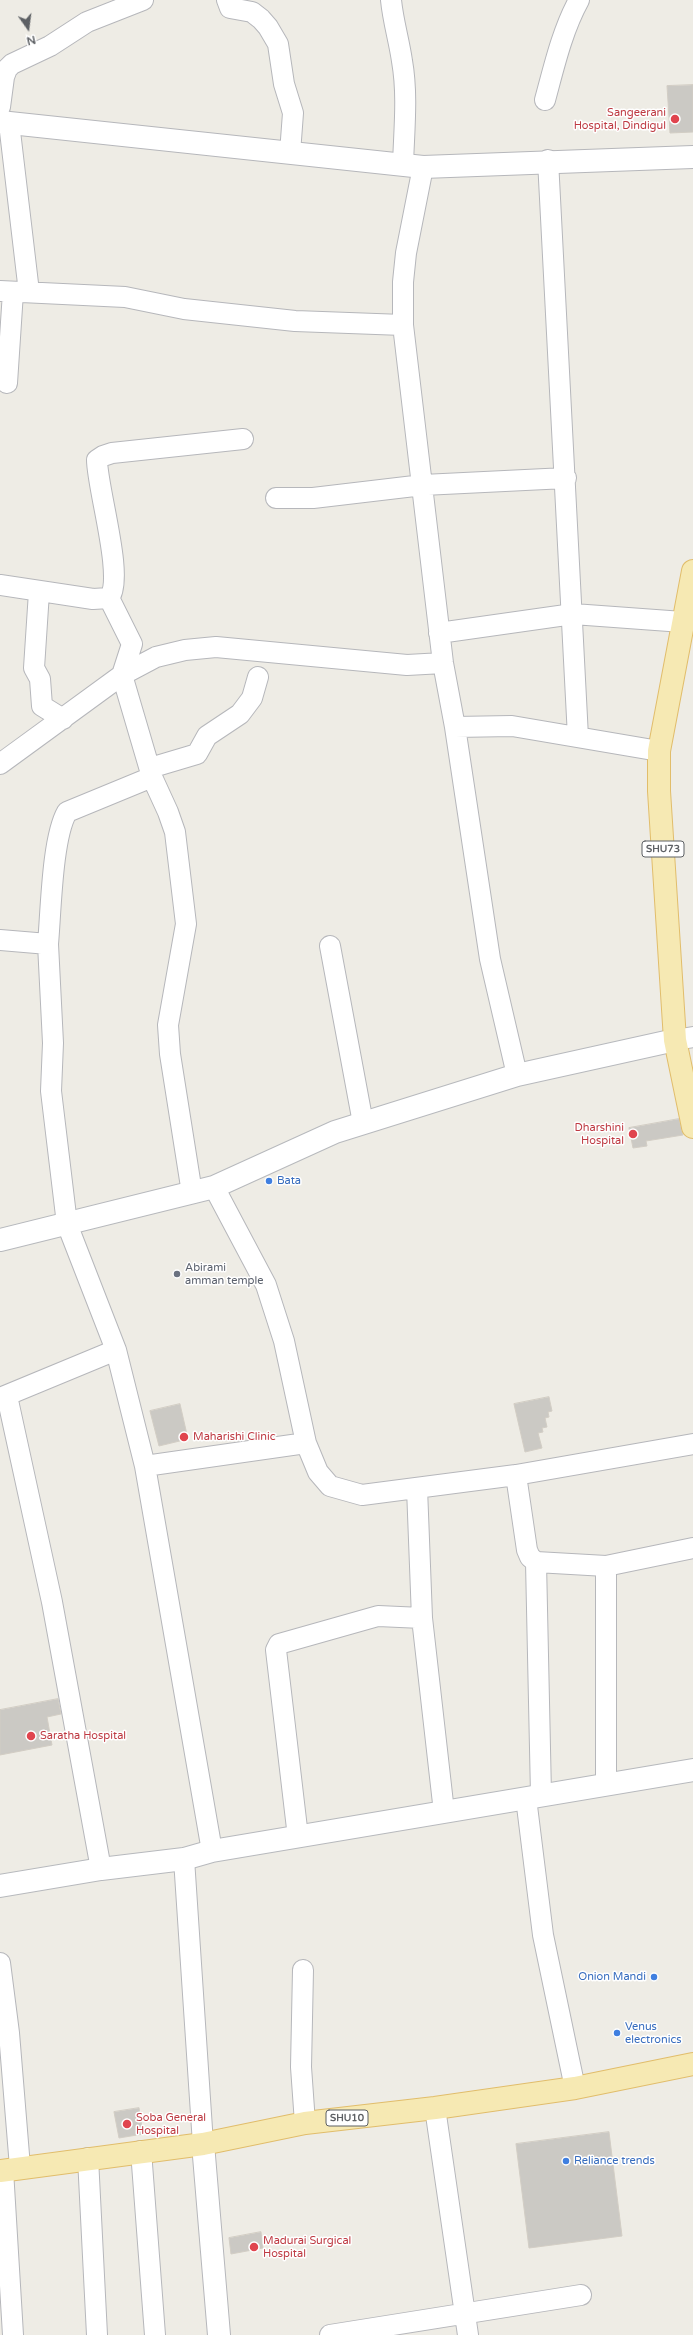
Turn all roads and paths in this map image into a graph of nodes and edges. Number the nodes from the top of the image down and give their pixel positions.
1 (143, 0) edge
2 (227, 0) edge
3 (390, 0) edge
4 (579, 0) edge
5 (545, 100) dead end
6 (3, 118) edge
7 (290, 153) junction
8 (693, 157) edge
9 (548, 160) junction
10 (413, 166) junction
11 (14, 292) edge
12 (403, 325) junction
13 (6, 383) dead end
14 (244, 439) dead end
15 (566, 478) junction
16 (423, 485) junction
17 (276, 498) dead end
18 (693, 571) edge
19 (0, 585) edge
20 (39, 592) junction
21 (108, 598) junction
22 (573, 614) junction
23 (684, 622) junction
24 (439, 633) junction
25 (442, 664) junction
26 (122, 675) junction
27 (258, 677) dead end
28 (63, 719) junction
29 (455, 727) junction
30 (578, 737) junction
31 (659, 751) junction
32 (0, 764) edge
33 (151, 773) junction
34 (0, 940) edge
35 (48, 944) junction
36 (330, 946) dead end
37 (684, 1039) edge
38 (517, 1076) junction
39 (363, 1123) junction
40 (693, 1128) edge
41 (214, 1187) junction
42 (192, 1193) junction
43 (67, 1224) junction
44 (0, 1240) edge
45 (116, 1350) junction
46 (3, 1397) edge
47 (306, 1442) junction
48 (693, 1444) edge
49 (145, 1466) junction
50 (516, 1475) junction
51 (417, 1488) junction
52 (693, 1548) edge
53 (536, 1562) junction
54 (606, 1566) junction
55 (422, 1618) junction
56 (693, 1770) edge
57 (606, 1784) junction
58 (534, 1796) junction
59 (444, 1812) junction
60 (298, 1836) junction
61 (212, 1851) junction
62 (184, 1859) junction
63 (101, 1869) junction
64 (0, 1886) edge
65 (0, 1963) edge
66 (303, 1970) dead end
67 (4, 2033) edge
68 (693, 2064) edge
69 (575, 2088) junction
70 (435, 2108) junction
71 (305, 2123) junction
72 (203, 2144) junction
73 (141, 2151) junction
74 (88, 2158) junction
75 (8, 2169) edge
76 (581, 2294) dead end
77 (465, 2312) junction
78 (13, 2335) edge
79 (97, 2335) edge
80 (155, 2335) edge
81 (219, 2335) edge
82 (330, 2335) edge
83 (468, 2335) edge

1 - 6 street
2 - 7 street
3 - 10 street
4 - 5 street
6 - 7 main road
6 - 11 street
7 - 10 main road
8 - 9 main road
9 - 10 main road
9 - 15 street
10 - 12 street
11 - 12 street
11 - 13 street
12 - 16 street
14 - 21 street
15 - 16 street
15 - 22 street
16 - 17 street
16 - 24 street
18 - 23 main road, SHU73
19 - 20 street
20 - 21 street
20 - 28 street
21 - 26 street
22 - 23 street
22 - 24 street
22 - 30 street
23 - 31 main road, SHU73
24 - 25 street
25 - 26 street
25 - 29 street
26 - 28 street
26 - 33 street
27 - 33 street
28 - 32 street
29 - 30 street
29 - 38 street
30 - 31 street
31 - 37 main road, SHU73
33 - 35 street
33 - 42 street
34 - 35 street
35 - 43 street
36 - 39 street
37 - 38 main road
37 - 40 main road, SHU73
38 - 39 main road
39 - 41 main road
41 - 42 main road
41 - 47 street
42 - 43 main road
43 - 44 main road
43 - 45 street
45 - 46 street
45 - 49 street
46 - 63 street
47 - 49 street
47 - 51 street
48 - 50 street
49 - 61 street
50 - 51 street
50 - 53 street
51 - 55 street
52 - 54 street
53 - 54 street
53 - 58 street
54 - 57 street
55 - 59 street
55 - 60 street
56 - 57 main road
57 - 58 main road
58 - 59 main road
58 - 69 street
59 - 60 main road
60 - 61 main road
61 - 62 main road
62 - 63 main road
62 - 72 street
63 - 64 main road
65 - 67 street
66 - 71 street
67 - 75 street
68 - 69 main road, SHU10
69 - 70 main road, SHU10
70 - 71 main road, SHU10
70 - 77 street
71 - 72 main road, SHU10
72 - 73 main road, SHU10
72 - 81 main road
73 - 74 main road, SHU10
73 - 80 street
74 - 75 main road, SHU10
74 - 79 street
75 - 78 street
76 - 77 street
77 - 82 street
77 - 83 street

